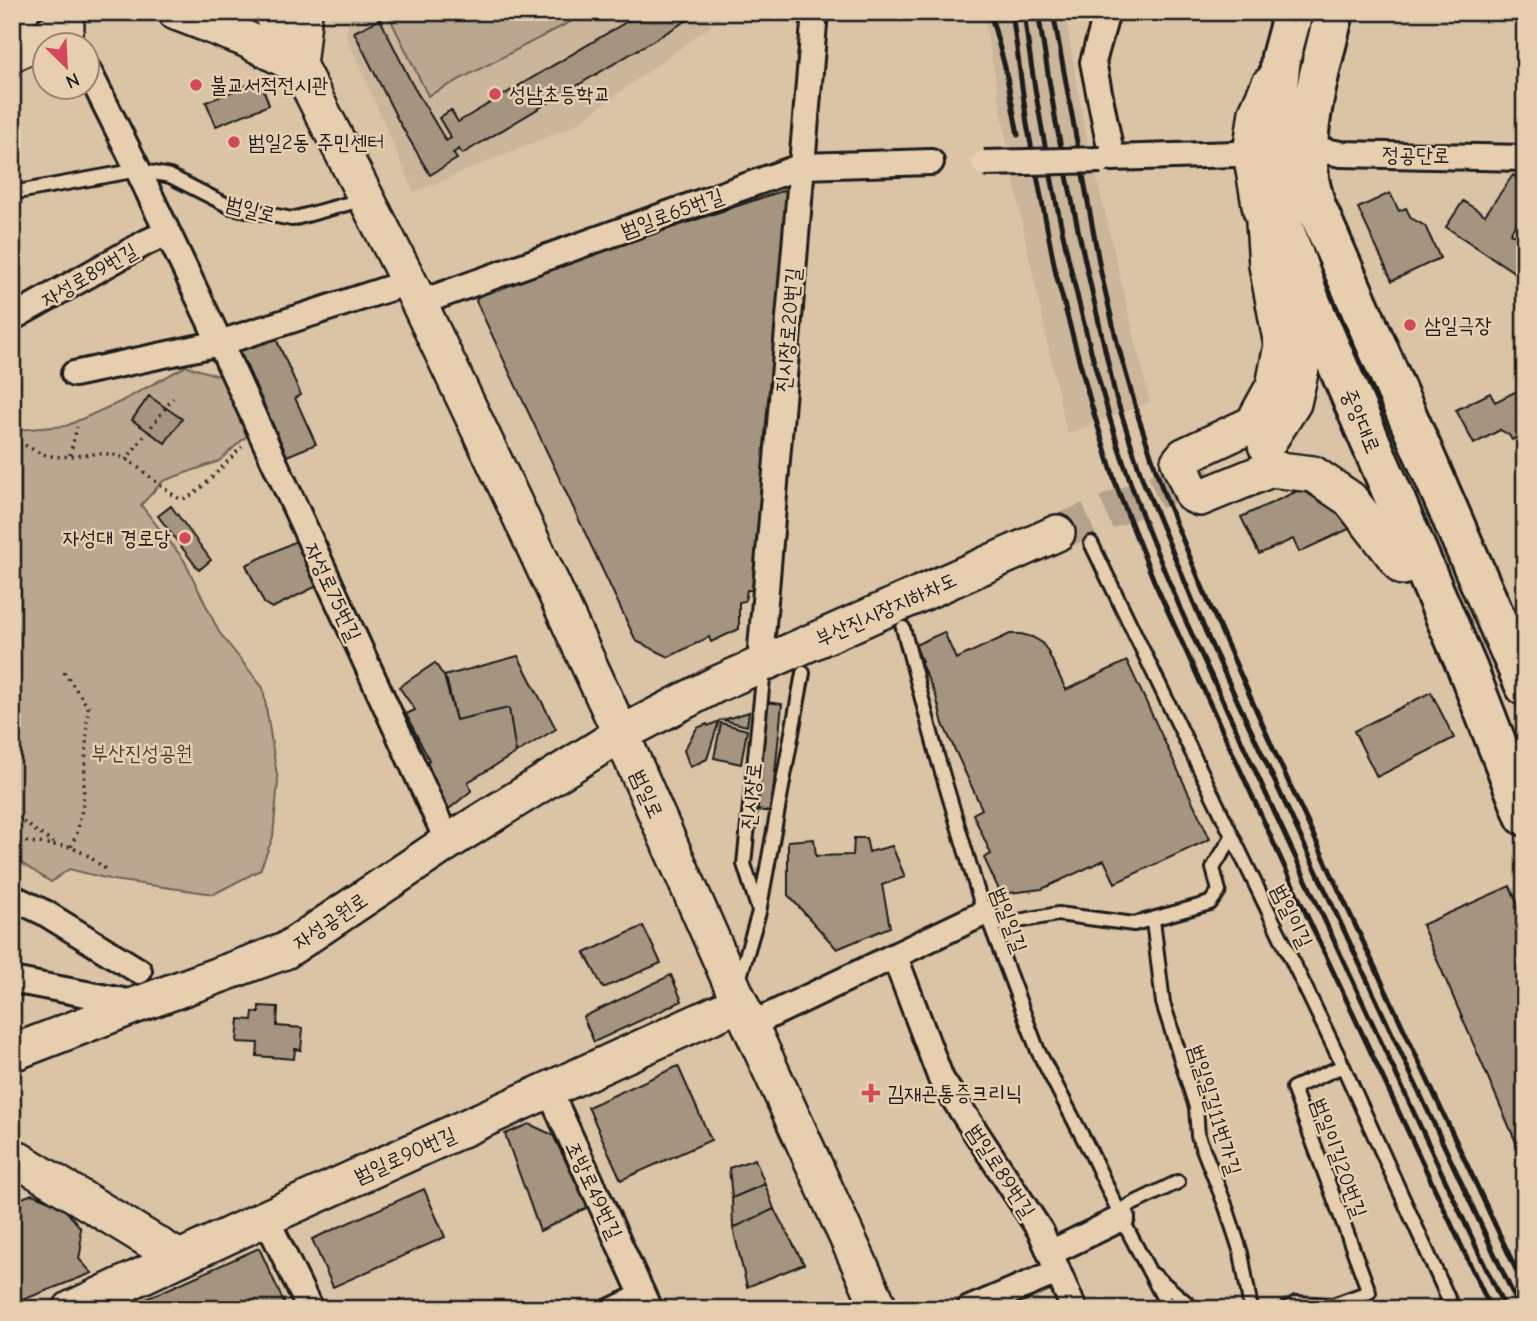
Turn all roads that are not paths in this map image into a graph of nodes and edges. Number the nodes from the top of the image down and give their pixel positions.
1 (21, 12) edge
2 (176, 12) edge
3 (271, 12) edge
4 (304, 12) edge
5 (815, 12) edge
6 (1107, 12) edge
7 (1293, 12) edge
8 (1334, 12) edge
9 (12, 16) edge
10 (32, 48) edge
11 (12, 54) edge
12 (298, 66) junction
13 (102, 97) edge
14 (1276, 152) junction
15 (1525, 158) edge
16 (1101, 160) dead end
17 (931, 162) dead end
18 (984, 163) dead end
19 (802, 166) junction
20 (138, 170) junction
21 (12, 193) edge
22 (367, 198) junction
23 (1264, 222) junction
24 (167, 233) junction
25 (414, 293) junction
26 (12, 318) edge
27 (220, 343) junction
28 (74, 374) dead end
29 (1266, 445) junction
30 (1208, 470) tunnel mouth
31 (1057, 533) tunnel mouth
32 (1091, 543) junction
33 (1403, 568) junction
34 (903, 628) junction
35 (762, 663) junction
36 (1468, 670) junction
37 (803, 673) junction
38 (715, 685) junction
39 (1525, 686) edge
40 (621, 734) junction
41 (1525, 816) edge
42 (1232, 837) junction
43 (448, 842) junction
44 (12, 897) edge
45 (760, 912) junction
46 (987, 920) junction
47 (1153, 920) junction
48 (895, 957) junction
49 (12, 980) edge
50 (139, 988) junction
51 (742, 1007) junction
52 (12, 1053) edge
53 (1343, 1066) junction
54 (549, 1090) junction
55 (12, 1156) edge
56 (1178, 1182) dead end
57 (1120, 1215) junction
58 (266, 1218) junction
59 (179, 1258) junction
60 (1054, 1262) junction
61 (1149, 1270) junction
62 (644, 1300) edge
63 (71, 1309) edge
64 (310, 1309) edge
65 (602, 1309) edge
66 (880, 1309) edge
67 (969, 1309) edge
68 (1074, 1309) edge
69 (1169, 1309) edge
70 (1194, 1309) edge
71 (1251, 1309) edge
72 (1286, 1309) edge
73 (1453, 1309) edge

1 - 9 main road
2 - 12 main road
3 - 12 main road, 범일로
4 - 12 main road
5 - 19 street, 진시장로20번길
6 - 14 street, 정공단로
7 - 14 main road, 중앙대로
8 - 14 main road, 중앙대로
10 - 11 main road
12 - 22 main road, 범일로
13 - 20 street, 자성로75번길
14 - 15 street, 정공단로
14 - 23 main road
14 - 36 main road, 중앙대로
14 - 39 main road, 중앙대로
16 - 18 street, bridge
17 - 19 street, 범일로65번길
19 - 25 street, 범일로65번길
19 - 35 street, 진시장로20번길
20 - 21 lane
20 - 22 lane, 범일로
20 - 24 street, 자성로75번길
22 - 25 main road, 범일로
23 - 29 main road
23 - 33 main road
24 - 26 street, 자성로89번길
24 - 27 street, 자성로75번길
25 - 27 street
25 - 40 main road, 범일로
27 - 28 street
27 - 43 street, 자성로75번길
29 - 30 main road
29 - 33 main road
31 - 38 main road, 부산진시장지하차도
32 - 34 main road
32 - 35 main road
32 - 42 lane, 범일이길
33 - 36 main road
34 - 37 main road
34 - 46 lane, 범일일길
35 - 37 main road
35 - 38 main road
35 - 45 lane, 진시장로
36 - 41 main road, 중앙대로
37 - 45 lane
38 - 40 main road
40 - 43 main road, 자성공원로
40 - 51 main road, 범일로
42 - 47 lane
42 - 53 lane, 범일이길
43 - 50 main road, 자성공원로
44 - 50 street
45 - 51 lane
46 - 47 lane
46 - 48 street
46 - 57 lane, 범일일길
47 - 71 lane, 범일일길11번가길
48 - 51 street
48 - 60 street, 범일로89번길
49 - 50 street
50 - 52 main road, 자성공원로
51 - 54 main road, 범일로90번길
51 - 66 main road, 범일로
53 - 72 lane, 범일이길20번길
53 - 73 lane, 범일이길
54 - 58 main road, 범일로90번길
54 - 62 street, 조방로49번길
55 - 59 main road
56 - 57 lane
57 - 60 street
57 - 61 lane, 범일일길
58 - 59 main road, 범일로90번길
58 - 64 street
59 - 63 main road, 범일로90번길
60 - 67 street
60 - 68 street, 범일로89번길
61 - 69 lane, 범일일길
61 - 70 lane
62 - 65 lane, 조방로49번길

